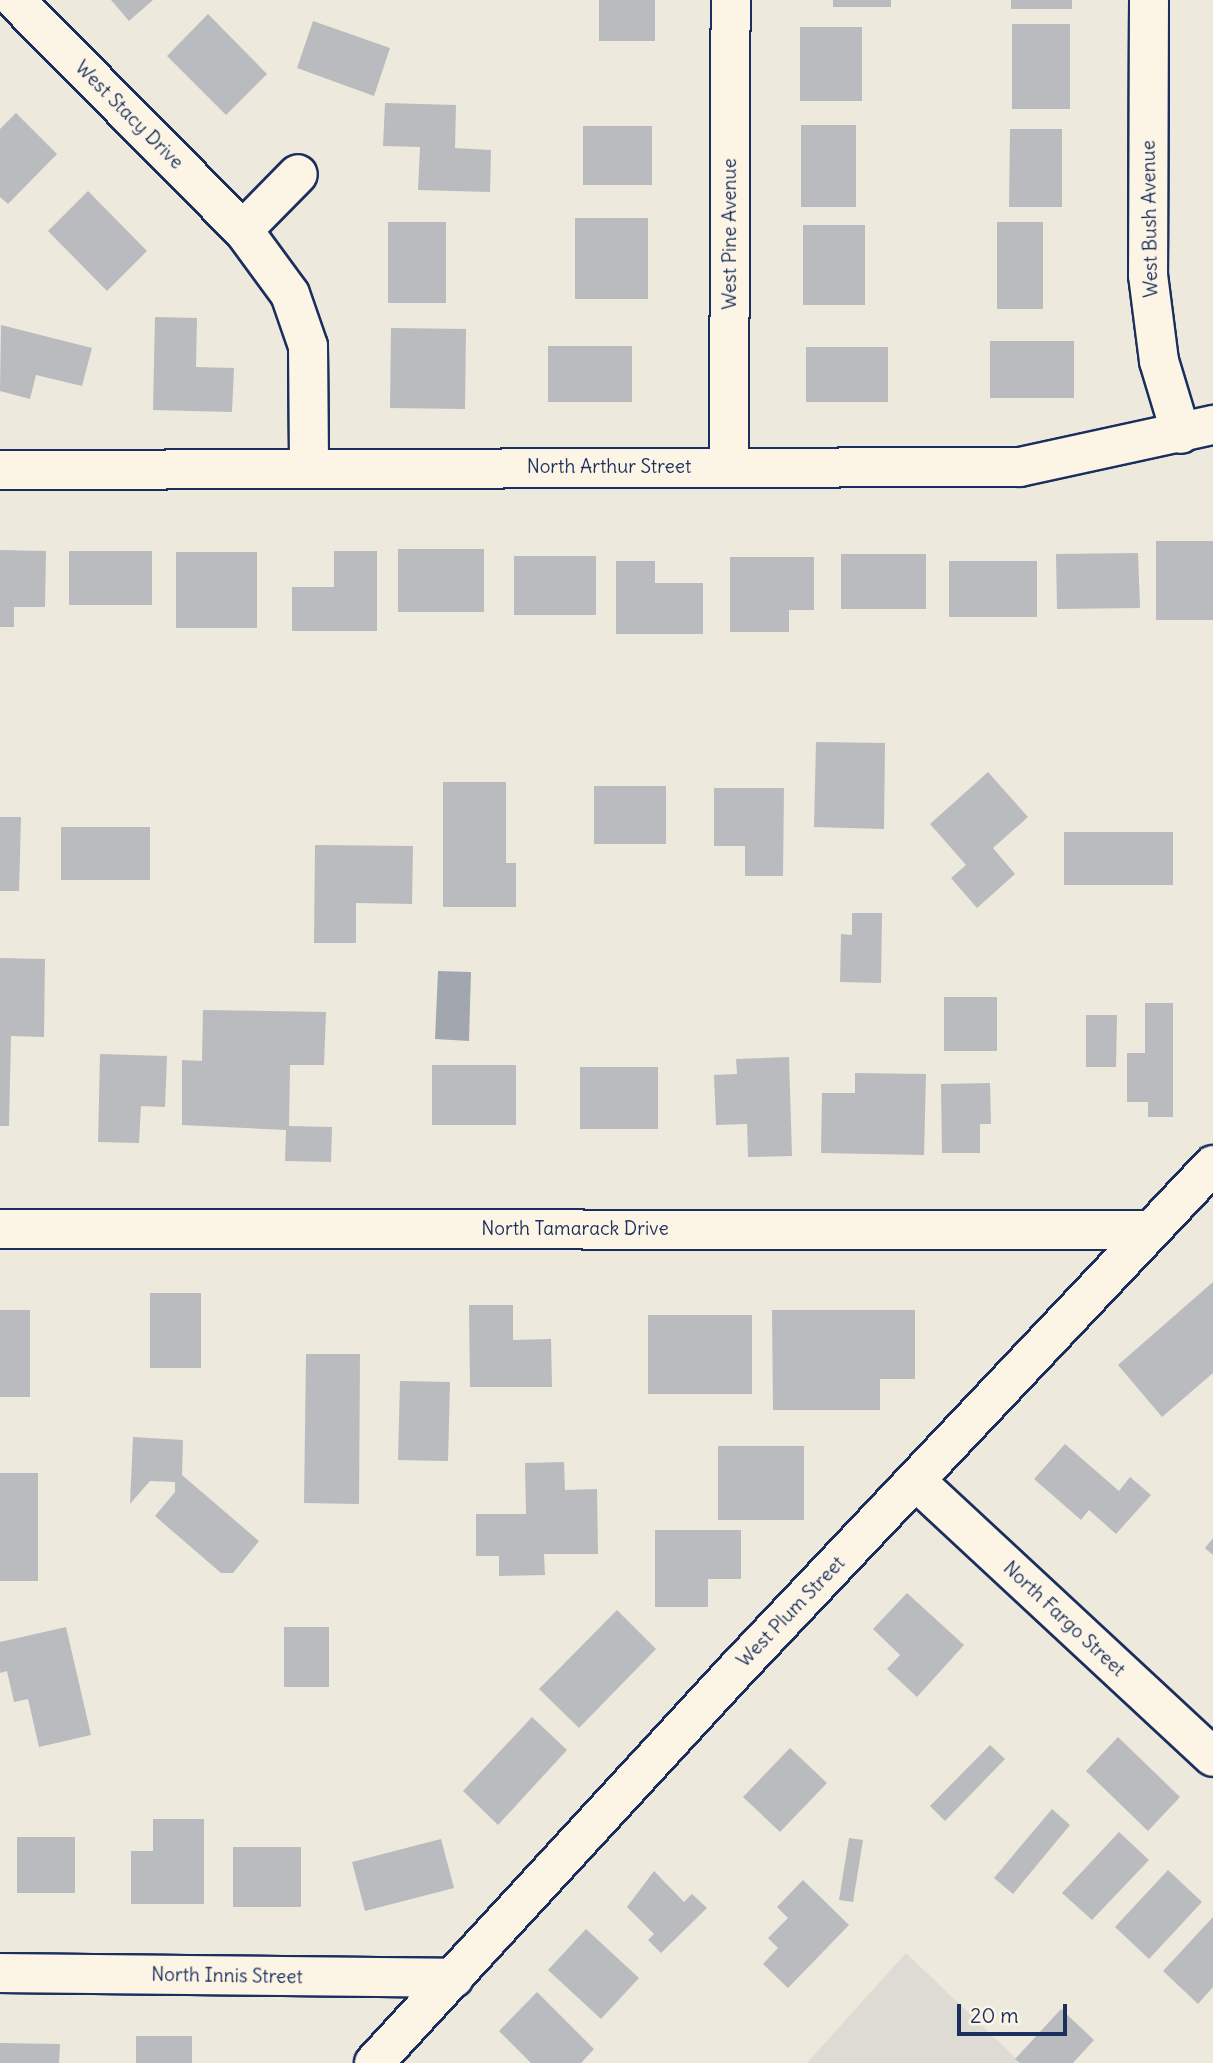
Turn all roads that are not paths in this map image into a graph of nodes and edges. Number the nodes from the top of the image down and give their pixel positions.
1 (15, 0) edge
2 (731, 0) edge
3 (1149, 0) edge
4 (298, 174) dead end
5 (243, 230) junction
6 (1197, 430) edge
7 (309, 466) junction
8 (729, 467) junction
9 (0, 470) edge
10 (1213, 1164) edge
11 (0, 1229) edge
12 (1151, 1230) junction
13 (916, 1481) junction
14 (1213, 1757) edge
15 (0, 1973) edge
16 (454, 1978) junction
17 (374, 2063) edge

1 - 5 street, West Stacy Drive
2 - 8 street, West Pine Avenue
3 - 6 street, West Bush Avenue
4 - 5 street
5 - 7 street, West Stacy Drive
6 - 8 street, North Arthur Street
7 - 8 street, North Arthur Street
7 - 9 street, North Arthur Street
10 - 12 street, West Plum Street
11 - 12 street, North Tamarack Drive
12 - 13 street, West Plum Street
13 - 14 street, North Fargo Street
13 - 16 street, West Plum Street
15 - 16 street, North Innis Street
16 - 17 street, West Plum Street

